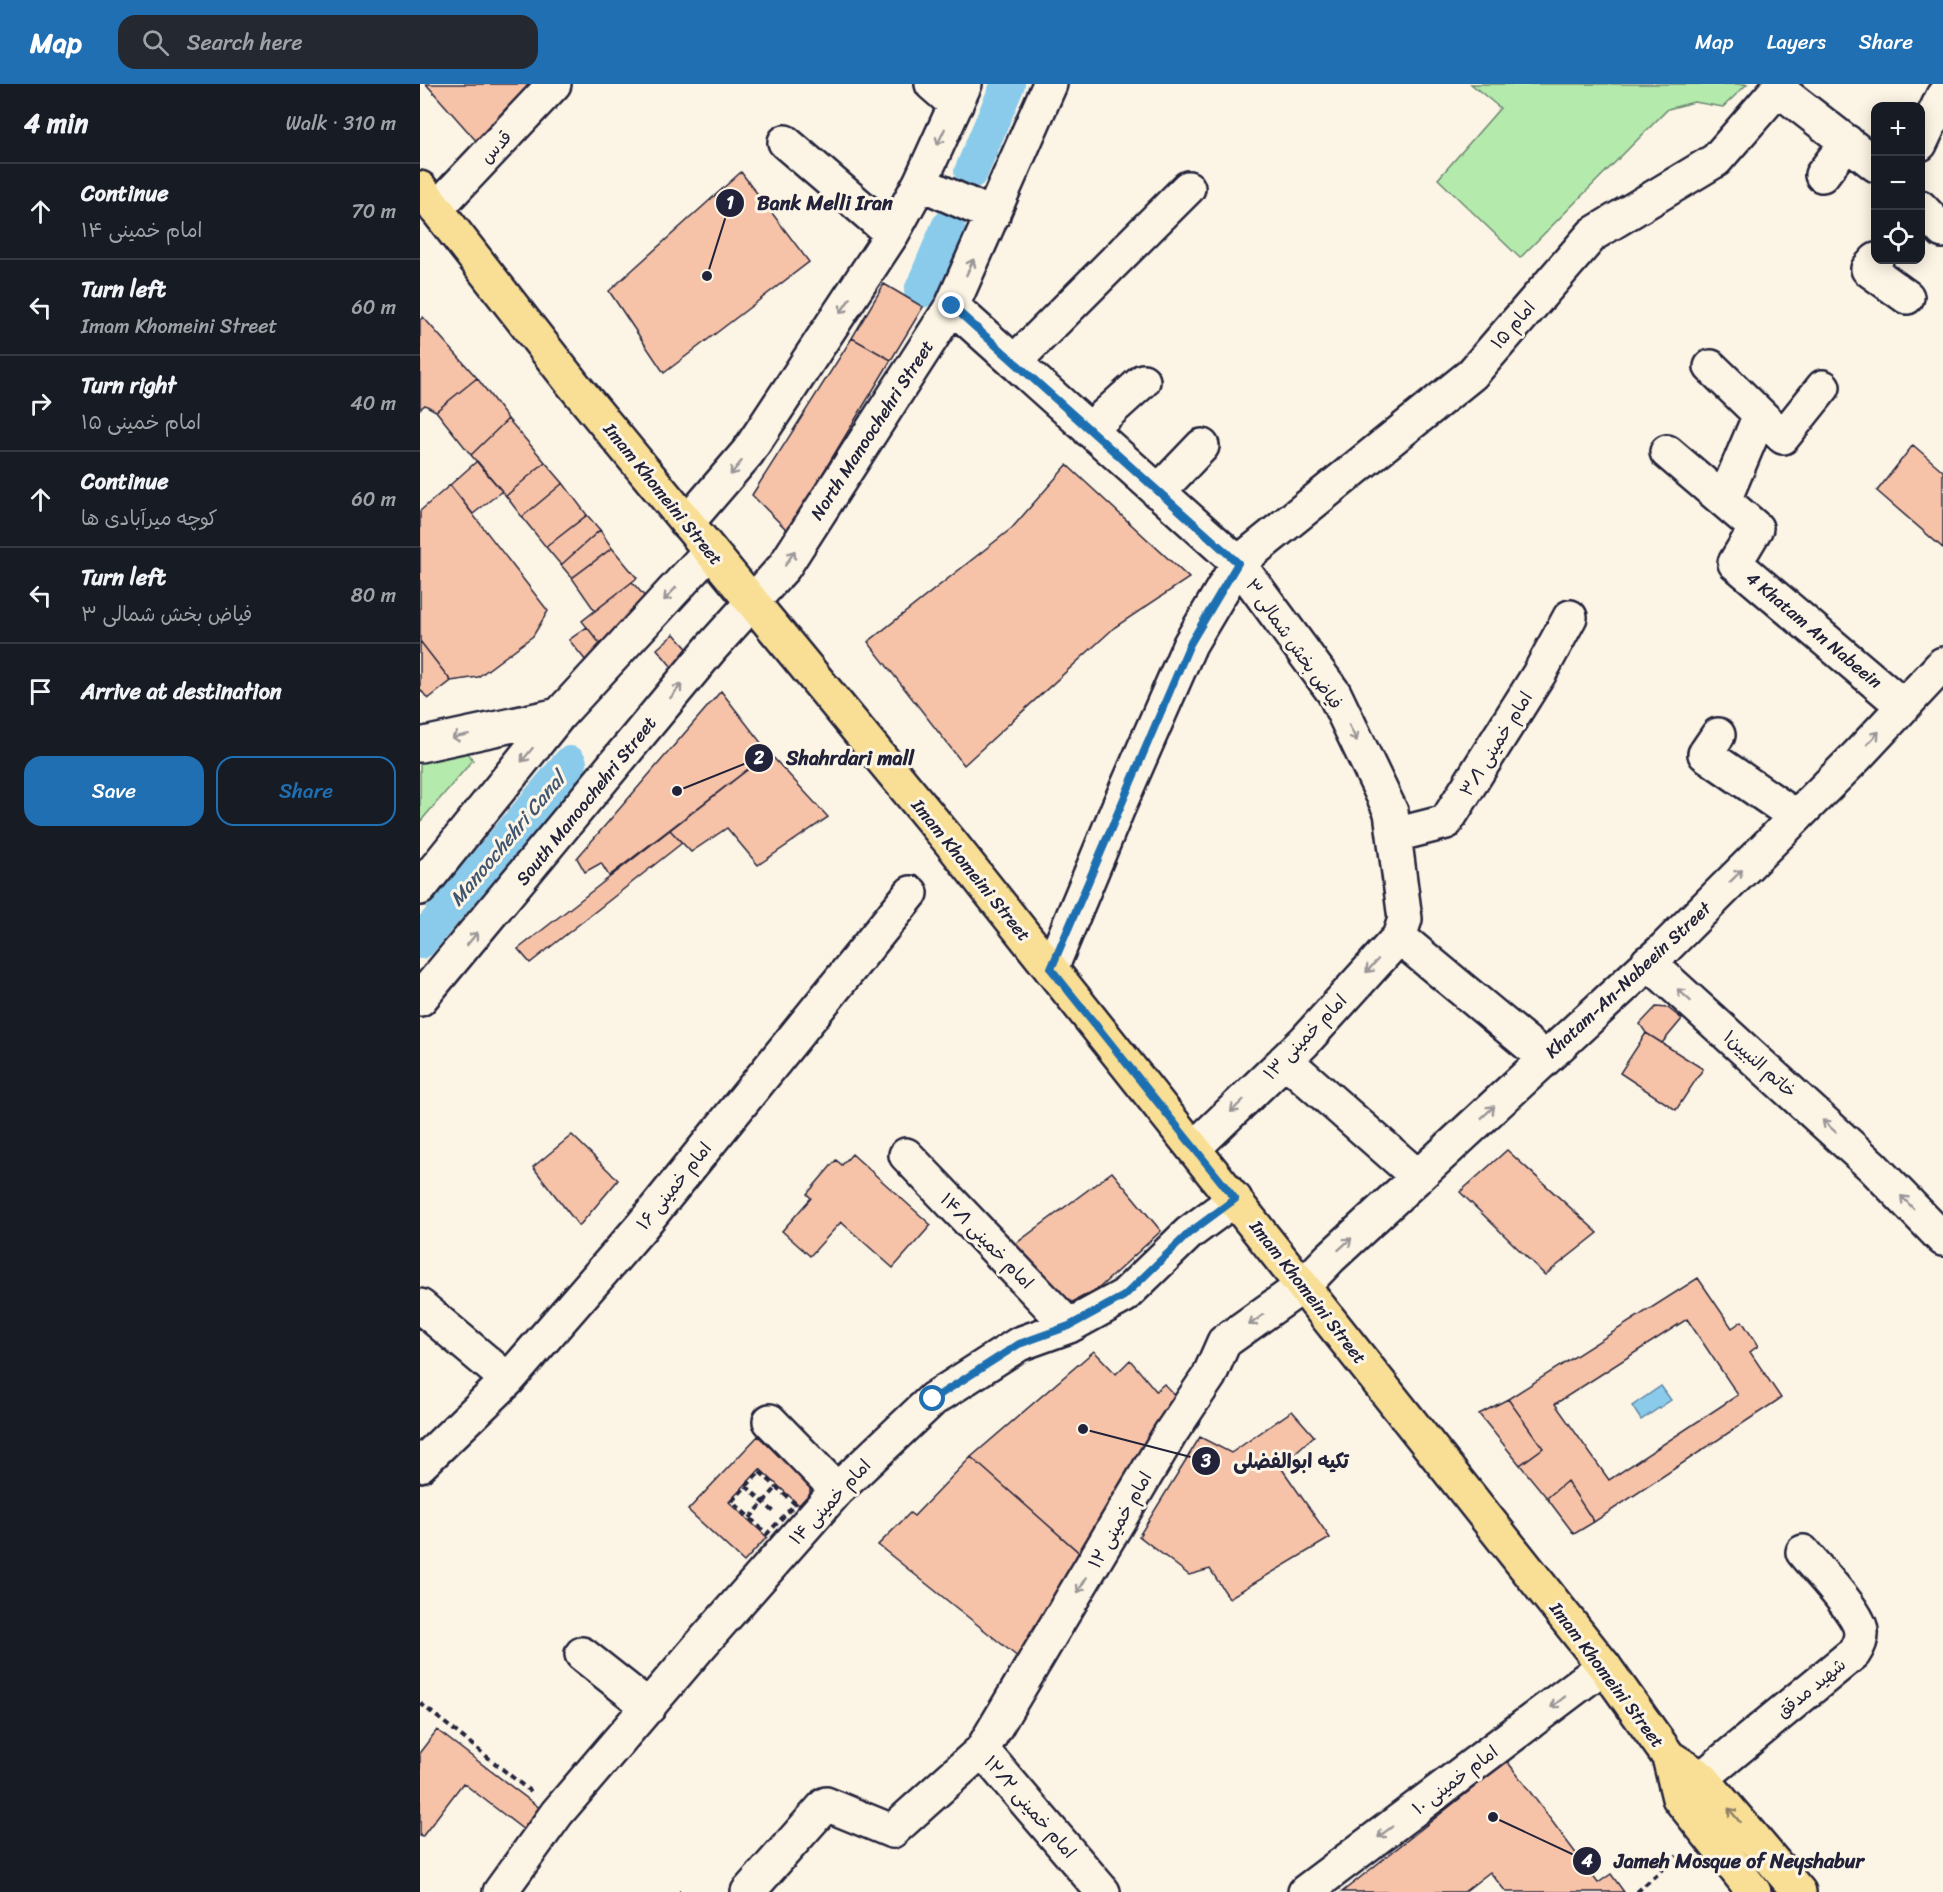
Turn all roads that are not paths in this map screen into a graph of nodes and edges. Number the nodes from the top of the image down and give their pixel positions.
1 (554, 84) edge
2 (1050, 84) edge
3 (1780, 86) edge
4 (951, 91) edge
5 (1943, 96) edge
6 (1925, 134) edge
7 (785, 142) dead end
8 (1847, 142) junction
9 (1871, 162) edge
10 (1822, 176) dead end
11 (920, 183) junction
12 (1188, 188) dead end
13 (428, 198) edge
14 (993, 215) junction
15 (892, 234) junction
16 (1872, 264) edge
17 (1907, 297) dead end
18 (952, 306) junction
19 (1014, 362) junction
20 (1712, 367) dead end
21 (1143, 381) dead end
22 (1822, 387) dead end
23 (1760, 415) junction
24 (1089, 430) junction
25 (1202, 446) dead end
26 (1667, 452) dead end
27 (1158, 492) junction
28 (1724, 500) junction
29 (687, 523) junction
30 (710, 551) junction
31 (1238, 563) junction
32 (753, 603) junction
33 (1570, 617) dead end
34 (1943, 664) edge
35 (1902, 705) junction
36 (559, 715) junction
37 (1719, 735) dead end
38 (420, 745) edge
39 (1795, 816) junction
40 (1395, 836) junction
41 (420, 888) edge
42 (911, 893) dead end
43 (1402, 928) junction
44 (1648, 962) junction
45 (1051, 969) junction
46 (420, 999) edge
47 (1545, 1058) junction
48 (1285, 1060) junction
49 (1194, 1148) junction
50 (906, 1155) dead end
51 (1418, 1177) junction
52 (1235, 1199) junction
53 (1943, 1239) edge
54 (1304, 1286) junction
55 (420, 1306) edge
56 (1069, 1326) junction
57 (508, 1380) junction
58 (770, 1421) dead end
59 (420, 1464) edge
60 (837, 1490) junction
61 (1803, 1552) dead end
62 (582, 1654) dead end
63 (1604, 1666) junction
64 (649, 1707) junction
65 (982, 1750) junction
66 (1669, 1757) junction
67 (1702, 1778) junction
68 (500, 1892) edge
69 (748, 1892) edge
70 (1103, 1892) edge
71 (1305, 1892) edge
72 (1754, 1892) edge
73 (1799, 1892) edge

1 - 13 street, قدس
2 - 14 street, North Manoochehri Street
3 - 8 street
3 - 31 street, امام ۱۵
4 -> 11 street
5 - 6 street
7 - 15 street
8 - 9 street
8 - 10 street
11 - 14 street
11 - 15 street
12 - 19 street
13 - 29 main road, Imam Khomeini Street
18 -> 14 street, North Manoochehri Street
15 -> 29 street
16 - 17 street
18 - 19 street, فیاض بخش شمالی ۳
32 -> 18 street, North Manoochehri Street
19 - 24 street, فیاض بخش شمالی ۳
20 - 23 street
21 - 24 street
22 - 23 street
23 - 28 street
24 - 27 street, فیاض بخش شمالی ۳
25 - 27 street
26 - 28 street, 4 Khatam An Nabeein
27 - 31 street, فیاض بخش شمالی ۳
28 - 35 street, 4 Khatam An Nabeein
29 - 30 main road, Imam Khomeini Street
30 - 32 main road, Imam Khomeini Street
30 -> 36 street
31 -> 40 street, فیاض بخش شمالی ۳
31 - 45 street
32 - 45 main road, Imam Khomeini Street
46 -> 32 street, South Manoochehri Street
33 - 40 street, امام خمینی ۳/۱
34 - 35 street, Khatam-An-Nabeein Street
39 -> 35 street, Khatam-An-Nabeein Street
36 -> 38 street
36 -> 41 street
37 - 39 street
44 -> 39 street, Khatam-An-Nabeein Street
40 - 43 street, فیاض بخش شمالی ۳
42 - 57 street, امام خمینی ۱۶
43 - 47 street
43 -> 48 street, امام خمینی ۱۳
44 - 47 street, Khatam-An-Nabeein Street
53 -> 44 street, خاتم النبیین۱
45 - 49 main road, Imam Khomeini Street
51 -> 47 street, Khatam-An-Nabeein Street
48 -> 49 street, امام خمینی ۱۳
48 - 51 street
49 - 52 main road, Imam Khomeini Street
50 - 56 street, امام خمینی ۱۴/۱
54 -> 51 street, Khatam-An-Nabeein Street
52 - 54 main road, Imam Khomeini Street
52 - 56 street, امام خمینی ۱۴
54 - 63 main road, Imam Khomeini Street
54 -> 65 street, امام خمینی ۱۲
55 - 57 street
56 - 60 street, امام خمینی ۱۴
57 - 59 street, امام خمینی ۱۶
58 - 60 street
60 - 64 street, امام خمینی ۱۴
61 - 67 street, شهید مدقق
62 - 64 street
63 - 66 main road, Imam Khomeini Street
63 -> 71 street, امام خمینی ۱۰
64 - 68 street, امام خمینی ۱۴
65 - 69 street, امام خمینی ۱۲
65 - 70 street, امام خمینی ۱۲/۲
66 - 67 main road, Imam Khomeini Street
66 - 72 main road, Imam Khomeini Street
73 -> 67 main road, Imam Khomeini Street

